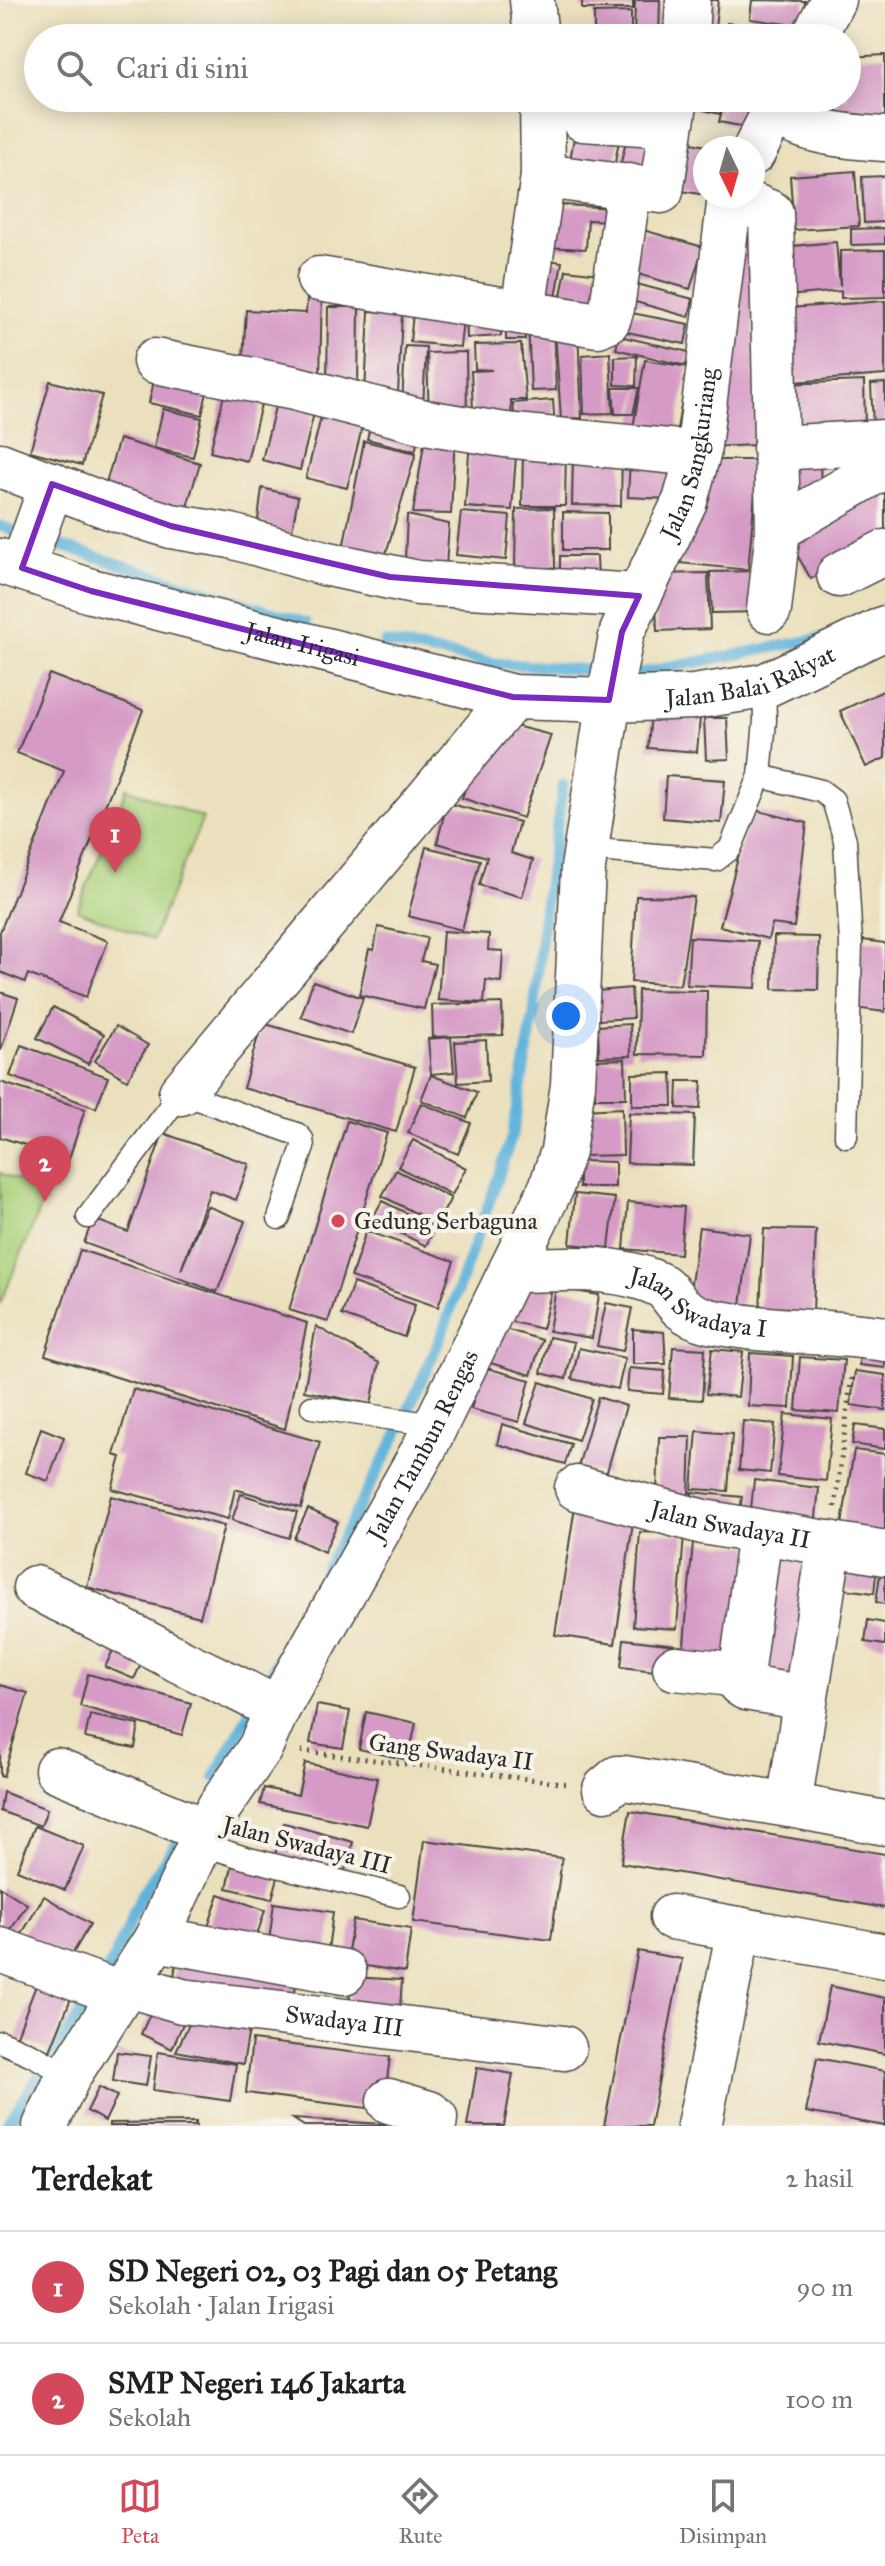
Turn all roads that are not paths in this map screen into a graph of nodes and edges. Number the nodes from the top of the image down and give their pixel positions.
1 (532, 0) edge
2 (688, 0) edge
3 (833, 0) edge
4 (535, 24) edge
5 (687, 24) edge
6 (820, 24) edge
7 (542, 112) edge
8 (674, 112) edge
9 (774, 112) edge
10 (781, 112) edge
11 (583, 119) dead end
12 (762, 136) edge
13 (885, 139) edge
14 (543, 176) junction
15 (629, 186) junction
16 (729, 208) edge
17 (759, 208) edge
18 (319, 279) dead end
19 (523, 311) junction
20 (155, 361) dead end
21 (885, 442) edge
22 (775, 448) junction
23 (698, 454) junction
24 (0, 465) edge
25 (885, 466) edge
26 (51, 488) junction
27 (778, 529) junction
28 (885, 552) edge
29 (18, 557) edge
30 (839, 575) dead end
31 (769, 610) dead end
32 (630, 614) junction
33 (885, 628) edge
34 (764, 686) junction
35 (609, 696) junction
36 (513, 697) junction
37 (760, 776) junction
38 (585, 849) junction
39 (181, 1093) junction
40 (846, 1136) dead end
41 (88, 1217) dead end
42 (279, 1218) dead end
43 (511, 1270) junction
44 (871, 1337) edge
45 (312, 1407) dead end
46 (419, 1422) junction
47 (577, 1488) dead end
48 (760, 1532) junction
49 (830, 1543) junction
50 (885, 1553) edge
51 (35, 1588) dead end
52 (675, 1668) dead end
53 (741, 1675) junction
54 (805, 1698) junction
55 (265, 1703) junction
56 (57, 1770) dead end
57 (605, 1789) road end
58 (789, 1805) junction
59 (885, 1823) edge
60 (198, 1832) junction
61 (399, 1896) dead end
62 (672, 1917) dead end
63 (739, 1929) junction
64 (156, 1939) junction
65 (0, 1950) edge
66 (885, 1956) edge
67 (344, 1972) dead end
68 (112, 1989) junction
69 (2, 2042) edge
70 (564, 2048) dead end
71 (58, 2069) junction
72 (389, 2101) dead end
73 (45, 2126) edge
74 (434, 2126) edge
75 (699, 2126) edge

1 - 4 street
2 - 5 street
3 - 6 street
7 - 14 street
8 - 11 street
8 - 15 street
9 - 12 street
10 - 13 street
14 - 15 street
14 - 19 street
15 - 19 street
16 - 23 street, Jalan Sangkuriang
17 - 22 street
18 - 19 street
20 - 23 street
21 - 22 street
22 - 27 street
23 - 32 street, Jalan Sangkuriang
24 - 26 street
25 - 27 street
26 - 29 street
26 - 32 street
27 - 31 street
28 - 30 street
29 - 36 street, Jalan Irigasi
32 - 35 street, Jalan Sangkuriang
33 - 34 street, Jalan Balai Rakyat
34 - 35 street, Jalan Balai Rakyat
34 - 37 lane
35 - 36 street, Jalan Irigasi
35 - 38 street, Jalan Tambun Rengas
36 - 39 street
37 - 38 lane
37 - 40 lane
38 - 43 street, Jalan Tambun Rengas
39 - 41 lane
39 - 42 lane
43 - 44 street, Jalan Swadaya I
43 - 46 street, Jalan Tambun Rengas
45 - 46 lane
46 - 55 street, Jalan Tambun Rengas
47 - 48 street, Jalan Swadaya II
48 - 49 street, Jalan Swadaya II
48 - 53 street
49 - 50 street, Jalan Swadaya II
49 - 54 street
51 - 55 street
52 - 53 street
53 - 54 street
54 - 58 street
55 - 60 street, Jalan Tambun Rengas
56 - 60 street
57 - 58 street
58 - 59 street
60 - 61 lane, Jalan Swadaya III
60 - 64 street, Jalan Tambun Rengas
62 - 63 street
63 - 66 street
63 - 75 street
64 - 67 street
64 - 68 street, Jalan Tambun Rengas
65 - 68 street, Swadaya III
68 - 70 street, Swadaya III
68 - 71 street, Jalan Tambun Rengas
69 - 71 lane
71 - 73 street, Jalan Tambun Rengas
72 - 74 street

